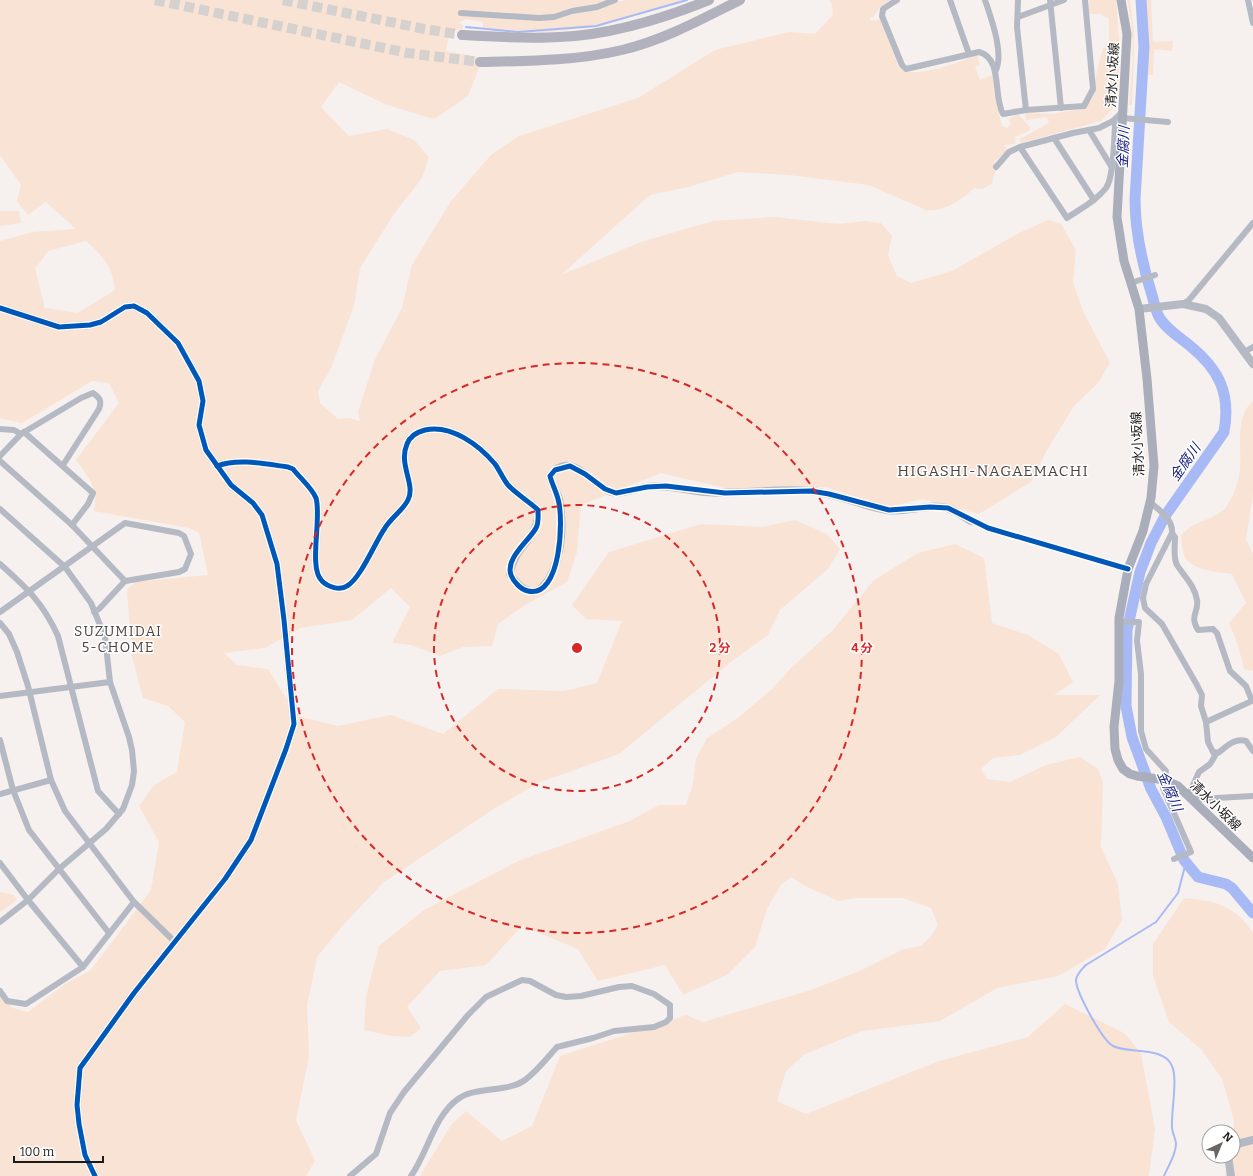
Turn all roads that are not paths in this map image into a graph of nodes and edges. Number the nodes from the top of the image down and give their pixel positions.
1 (615, 0) edge
2 (709, 0) edge
3 (740, 0) edge
4 (897, 0) edge
5 (950, 0) edge
6 (985, 0) edge
7 (1018, 0) edge
8 (1064, 0) edge
9 (1085, 0) edge
10 (1121, 0) edge
11 (1248, 0) edge
12 (1050, 2) edge
13 (461, 13) dead end
14 (1018, 17) junction
15 (1253, 23) edge
16 (462, 35) tunnel mouth
17 (969, 54) junction
18 (480, 62) tunnel mouth
19 (995, 72) junction
20 (1060, 108) junction
21 (1026, 110) junction
22 (1123, 114) junction
23 (1113, 121) junction
24 (1168, 122) dead end
25 (1089, 130) junction
26 (1054, 138) junction
27 (1020, 148) junction
28 (1111, 166) junction
29 (996, 167) dead end
30 (1094, 200) junction
31 (1253, 223) edge
32 (1155, 275) dead end
33 (1134, 283) junction
34 (1178, 305) junction
35 (0, 308) edge
36 (1143, 308) junction
37 (1253, 347) edge
38 (1244, 352) junction
39 (1253, 364) edge
40 (0, 429) edge
41 (22, 433) junction
42 (0, 456) edge
43 (0, 461) edge
44 (63, 465) junction
45 (217, 466) junction
46 (1150, 502) junction
47 (0, 510) edge
48 (972, 521) joint
49 (72, 525) junction
50 (1172, 531) junction
51 (94, 546) junction
52 (0, 564) edge
53 (65, 567) junction
54 (1128, 568) junction
55 (125, 581) junction
56 (30, 591) junction
57 (0, 612) edge
58 (94, 612) junction
59 (1119, 620) junction
60 (0, 623) edge
61 (110, 682) junction
62 (70, 687) junction
63 (30, 692) junction
64 (0, 696) edge
65 (1206, 722) junction
66 (0, 740) edge
67 (1253, 751) edge
68 (1214, 752) junction
69 (1163, 779) junction
70 (51, 780) junction
71 (13, 790) junction
72 (0, 794) edge
73 (1188, 796) junction
74 (1253, 796) edge
75 (119, 814) junction
76 (90, 844) junction
77 (1253, 858) edge
78 (1174, 859) dead end
79 (0, 863) edge
80 (59, 869) junction
81 (28, 900) junction
82 (134, 902) junction
83 (0, 922) edge
84 (109, 933) junction
85 (175, 942) junction
86 (83, 967) junction
87 (0, 991) edge
88 (1253, 1140) edge
89 (1241, 1143) edge
90 (1229, 1164) edge
91 (95, 1176) edge
92 (350, 1176) edge
93 (411, 1176) edge
94 (1231, 1176) edge

1 - 13 street
2 - 16 highway
3 - 18 highway
4 - 17 street
5 - 17 street
6 - 19 street
7 - 14 street
8 - 12 street
9 - 20 street
10 - 22 main road, 清水小坂線
11 - 15 street
12 - 14 street
12 - 20 street
14 - 21 street
17 - 19 street
19 - 21 street
20 - 21 street
22 - 23 street
22 - 24 street
22 - 33 main road, 清水小坂線
23 - 25 street
23 - 28 street
25 - 26 street
25 - 28 street
26 - 27 street
26 - 30 street
27 - 29 street
27 - 30 street
28 - 30 street
31 - 34 street
32 - 33 street
33 - 36 main road, 清水小坂線
34 - 36 street
34 - 38 street
35 - 45 street
36 - 46 main road, 清水小坂線
37 - 38 street
38 - 39 street
40 - 41 street
41 - 42 street
41 - 44 street
41 - 44 street
43 - 49 street
44 - 49 street
45 - 48 street
45 - 85 street
46 - 50 street
46 - 54 main road, 清水小坂線
47 - 53 street
48 - 54 street
49 - 51 street
50 - 65 street
50 - 65 street
51 - 53 street
51 - 55 street
51 - 55 street
52 - 56 street
53 - 56 street
53 - 58 street
54 - 59 main road, 清水小坂線
55 - 58 street
56 - 57 street
56 - 62 street
58 - 61 street
59 - 69 street
59 - 69 main road, 清水小坂線
60 - 63 street
61 - 62 street
61 - 75 street
62 - 63 street
62 - 75 street
63 - 64 street
63 - 70 street
65 - 68 street
66 - 71 street
67 - 68 street
68 - 73 street
69 - 73 main road, 清水小坂線
69 - 78 street
70 - 71 street
70 - 76 street
71 - 72 street
71 - 80 street
73 - 74 street
73 - 77 main road, 清水小坂線
75 - 76 street
76 - 80 street
76 - 82 street
79 - 81 street
80 - 81 street
80 - 84 street
81 - 83 street
81 - 86 street
82 - 84 street
82 - 85 street
84 - 86 street
85 - 91 street
86 - 87 street
88 - 89 street
90 - 94 street
92 - 93 street

